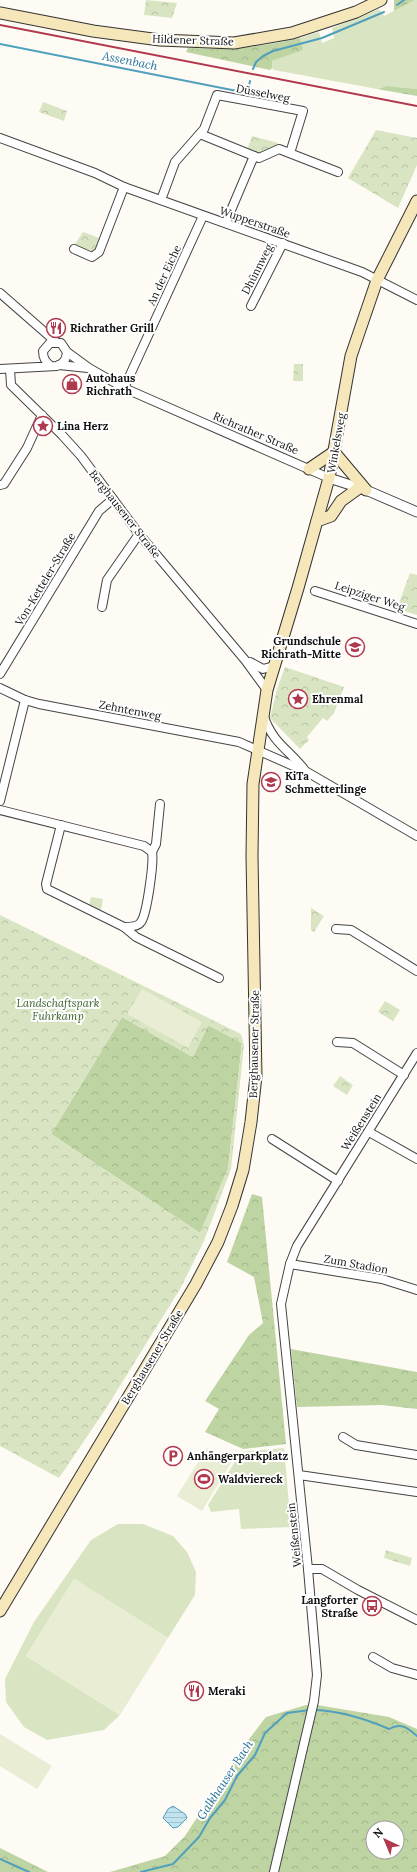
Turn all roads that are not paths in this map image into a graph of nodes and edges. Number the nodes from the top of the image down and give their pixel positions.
1 (381, 0) edge
2 (0, 13) edge
3 (200, 134) junction
4 (0, 138) edge
5 (290, 153) junction
6 (254, 156) junction
7 (338, 172) dead end
8 (124, 187) junction
9 (161, 200) junction
10 (417, 201) edge
11 (203, 216) junction
12 (226, 222) junction
13 (283, 243) junction
14 (74, 249) dead end
15 (377, 280) junction
16 (0, 293) edge
17 (417, 300) edge
18 (251, 306) dead end
19 (56, 342) junction
20 (67, 352) junction
21 (43, 354) junction
22 (55, 365) junction
23 (25, 368) junction
24 (89, 368) junction
25 (0, 369) edge
26 (10, 369) junction
27 (124, 388) junction
28 (42, 415) junction
29 (334, 452) junction
30 (309, 469) junction
31 (330, 478) junction
32 (0, 485) edge
33 (363, 489) junction
34 (113, 499) junction
35 (417, 512) edge
36 (317, 521) junction
37 (139, 534) junction
38 (315, 591) dead end
39 (102, 607) dead end
40 (417, 624) edge
41 (246, 660) junction
42 (274, 666) junction
43 (0, 674) edge
44 (0, 688) edge
45 (267, 690) junction
46 (25, 700) junction
47 (263, 715) junction
48 (257, 749) junction
49 (307, 772) junction
50 (0, 801) edge
51 (160, 804) dead end
52 (0, 810) edge
53 (61, 825) junction
54 (417, 836) edge
55 (152, 852) junction
56 (124, 927) junction
57 (336, 929) dead end
58 (417, 971) edge
59 (219, 978) dead end
60 (337, 1042) dead end
61 (417, 1053) edge
62 (404, 1075) junction
63 (369, 1132) junction
64 (272, 1139) dead end
65 (417, 1159) edge
66 (338, 1181) junction
67 (290, 1264) junction
68 (417, 1290) edge
69 (343, 1437) dead end
70 (417, 1455) edge
71 (299, 1475) junction
72 (417, 1492) edge
73 (308, 1569) junction
74 (2, 1605) edge
75 (417, 1620) edge
76 (373, 1657) dead end
77 (417, 1675) edge
78 (274, 1872) edge

1 - 2 main road, Hildener Straße
3 - 5 street, Düsselweg
3 - 6 street
3 - 9 street, Düsselweg
4 - 8 street, Wupperstraße
5 - 6 street
5 - 7 street
6 - 12 street
8 - 9 street, Wupperstraße
8 - 14 street
9 - 11 street, Wupperstraße
10 - 15 main road, Winkelsweg
11 - 12 street, Wupperstraße
11 - 27 street, An der Eiche
12 - 13 street, Wupperstraße
13 - 15 street, Wupperstraße
13 - 18 street, Dhünnweg
15 - 17 street, Wupperstraße
15 - 29 main road, Winkelsweg
16 - 19 street
19 - 20 street
19 - 21 street
20 - 22 street
20 - 24 street, Richrather Straße
21 - 22 street
21 - 23 street
22 - 23 street, Richrather Straße
22 - 24 street, Richrather Straße
23 - 26 street, Richrather Straße
24 - 27 street, Richrather Straße
25 - 26 street, Richrather Straße
26 - 28 street, Berghausener Straße
27 - 30 street, Richrather Straße
28 - 32 street
28 - 34 street, Berghausener Straße
29 - 30 main road
29 - 31 main road, Winkelsweg
29 - 33 main road
30 - 31 street, Richrather Straße
31 - 33 street, Richrather Straße
31 - 36 main road, Winkelsweg
33 - 35 street, Richrather Straße
33 - 36 main road
34 - 37 street, Berghausener Straße
34 - 43 street, Von-Ketteler-Straße
36 - 42 main road, Winkelsweg
37 - 39 street
37 - 41 street, Berghausener Straße
38 - 40 street, Leipziger Weg
41 - 42 street, Berghausener Straße
41 - 45 street, Berghausener Straße
42 - 45 main road, Winkelsweg
44 - 46 street, Zehntenweg
45 - 47 main road, Berghausener Straße
46 - 48 street, Zehntenweg
46 - 50 street
47 - 48 main road, Berghausener Straße
47 - 49 street
48 - 49 street, Zehntenweg
48 - 74 main road, Berghausener Straße
49 - 54 street
51 - 55 street
52 - 53 street
53 - 55 street
53 - 56 street
55 - 56 street
56 - 59 street
57 - 58 street
60 - 62 street
61 - 62 street, Weißenstein
62 - 63 street, Weißenstein
63 - 65 street
63 - 66 street, Weißenstein
64 - 66 street
66 - 67 street, Weißenstein
67 - 68 street, Zum Stadion
67 - 71 street, Weißenstein
69 - 70 street
71 - 72 street
71 - 73 street, Weißenstein
73 - 75 street
73 - 78 street, Weißenstein
76 - 77 street

